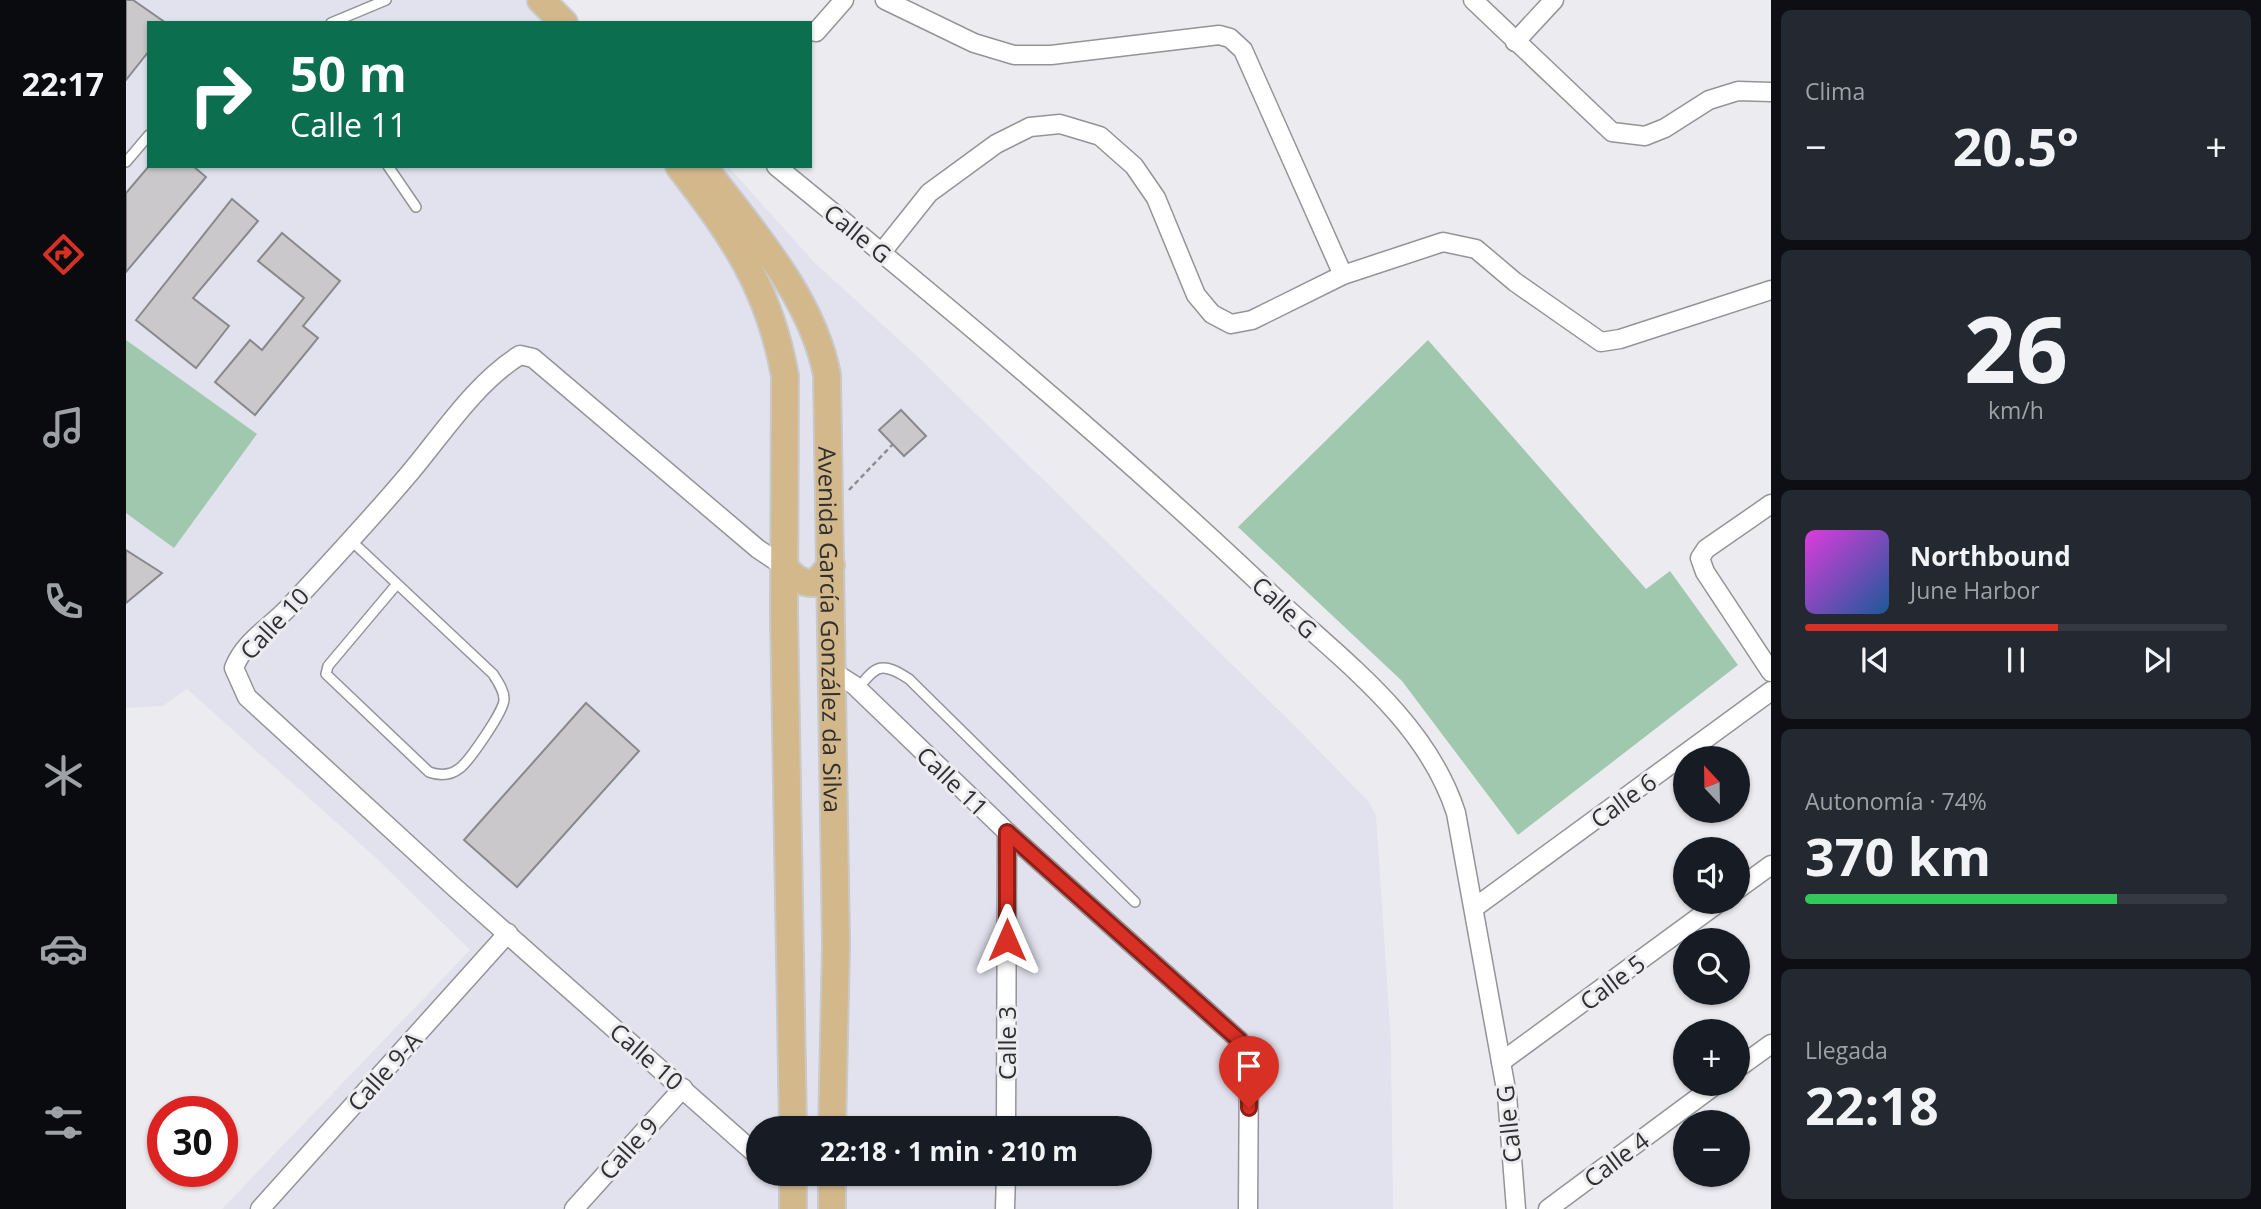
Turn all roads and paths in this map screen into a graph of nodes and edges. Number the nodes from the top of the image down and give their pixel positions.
1 (386, 0) edge
2 (541, 0) edge
3 (844, 0) edge
4 (885, 0) edge
5 (1473, 0) edge
6 (1555, 0) edge
7 (336, 21) edge
8 (562, 21) edge
9 (816, 32) dead end
10 (1515, 42) junction
11 (1771, 92) edge
12 (147, 137) edge
13 (126, 162) edge
14 (389, 168) edge
15 (680, 168) edge
16 (704, 168) edge
17 (778, 168) edge
18 (416, 207) dead end
19 (882, 252) junction
20 (1343, 275) junction
21 (1771, 290) edge
22 (893, 444) dead end
23 (1771, 504) edge
24 (830, 510) junction
25 (350, 540) junction
26 (831, 565) junction
27 (785, 567) junction
28 (397, 584) junction
29 (831, 609) junction
30 (784, 613) junction
31 (1771, 672) edge
32 (844, 685) junction
33 (1771, 691) edge
34 (1007, 832) junction
35 (1771, 864) edge
36 (1750, 880) edge
37 (1135, 902) dead end
38 (1474, 908) junction
39 (1703, 914) edge
40 (508, 933) junction
41 (1771, 1044) edge
42 (1750, 1059) edge
43 (1501, 1062) junction
44 (683, 1088) junction
45 (1700, 1096) edge
46 (788, 1116) edge
47 (832, 1116) edge
48 (1006, 1116) edge
49 (735, 1135) junction
50 (746, 1137) edge
51 (746, 1145) edge
52 (832, 1186) edge
53 (1006, 1186) edge
54 (260, 1209) edge
55 (574, 1209) edge
56 (832, 1209) edge
57 (1006, 1209) edge
58 (1248, 1209) edge
59 (1516, 1209) edge
60 (1548, 1209) edge

1 - 7 lane
2 - 8 main road
3 - 9 street
4 - 20 street
5 - 10 street
6 - 10 street
10 - 11 street
12 - 13 lane
14 - 18 lane
15 - 27 main road, Avenida García González da Silva
16 - 24 main road, Avenida García González da Silva
17 - 19 street, Calle G
19 - 20 street
19 - 38 street, Calle G
20 - 21 street
22 - 24 path
23 - 31 street
24 - 26 main road, Avenida García González da Silva
25 - 27 street, Calle 10
25 - 28 lane
25 - 40 street, Calle 10
26 - 27 main road
26 - 29 main road, Avenida García González da Silva
27 - 30 main road, Avenida García González da Silva
28 - 28 lane
29 - 30 main road
29 - 32 main road, Avenida García González da Silva
30 - 46 main road, Avenida García González da Silva
32 - 34 street, Calle 11
32 - 37 lane
32 - 47 main road, Avenida García González da Silva
33 - 38 street, Calle 6
34 - 48 street, Calle 3
34 - 58 street, Calle 11
35 - 36 street
38 - 43 street, Calle G
39 - 43 street, Calle 5
40 - 44 street, Calle 10
40 - 54 street, Calle 9-A
41 - 42 street
43 - 59 street, Calle G
44 - 49 street, Calle 10
44 - 55 street, Calle 9
45 - 60 street, Calle 4
49 - 50 street
49 - 51 street, Calle 10
52 - 56 main road
53 - 57 street

